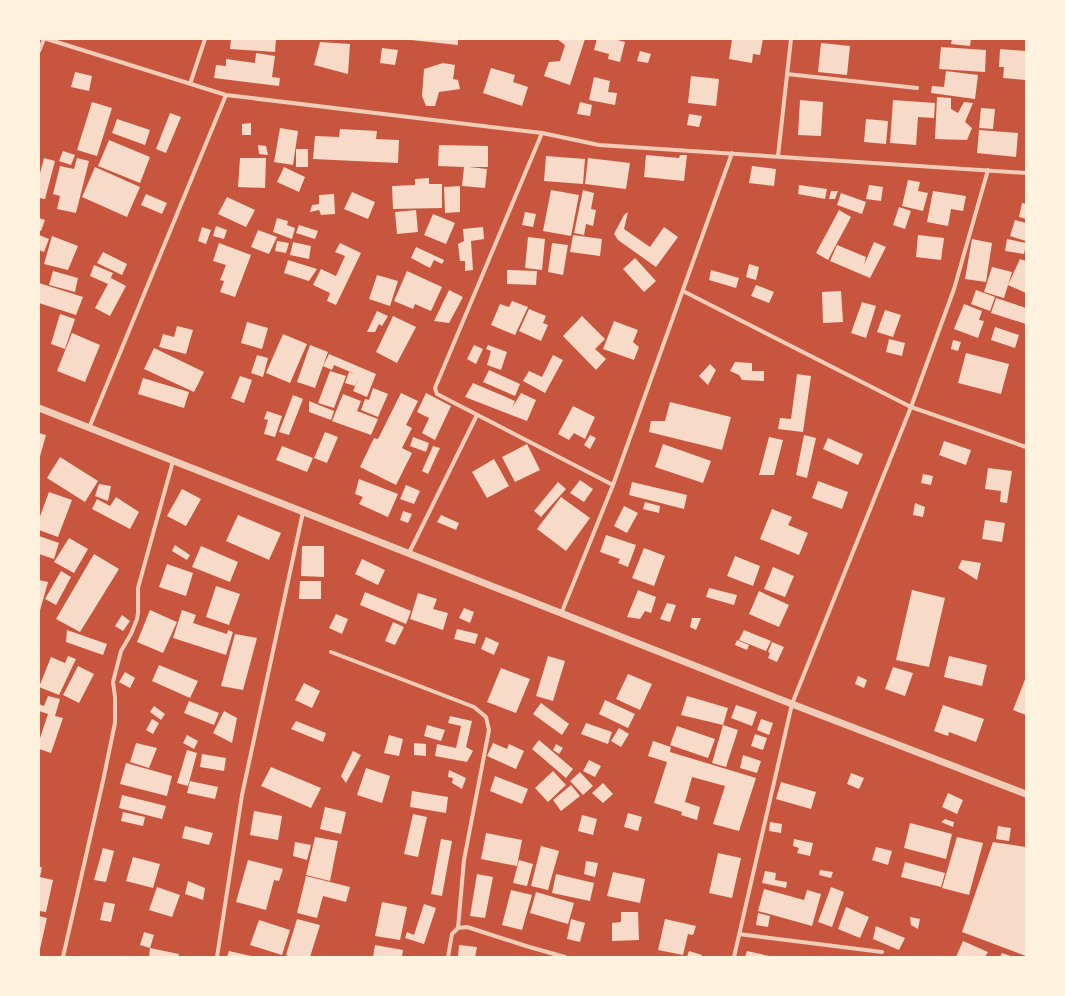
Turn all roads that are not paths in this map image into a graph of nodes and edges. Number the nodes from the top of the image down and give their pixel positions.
1 (45, 39) edge
2 (205, 39) edge
3 (791, 39) edge
4 (39, 51) edge
5 (787, 74) junction
6 (190, 84) junction
7 (917, 88) dead end
8 (226, 95) junction
9 (542, 133) junction
10 (732, 154) junction
11 (778, 156) junction
12 (988, 170) junction
13 (1026, 173) edge
14 (683, 291) junction
15 (39, 408) edge
16 (911, 408) junction
17 (477, 415) junction
18 (89, 428) junction
19 (1026, 447) edge
20 (173, 461) junction
21 (614, 485) junction
22 (303, 512) junction
23 (409, 553) junction
24 (562, 614) junction
25 (331, 652) dead end
26 (792, 704) junction
27 (1026, 794) edge
28 (458, 928) junction
29 (739, 934) junction
30 (882, 952) dead end
31 (63, 957) edge
32 (217, 957) edge
33 (448, 957) edge
34 (565, 957) edge
35 (734, 957) edge

1 - 4 street
1 - 6 street
2 - 6 street
3 - 5 street
5 - 7 street
5 - 11 street
6 - 8 street
8 - 9 street
8 - 18 street
9 - 10 street
9 - 17 street
10 - 11 street
10 - 14 street
11 - 12 street
12 - 13 street
12 - 16 street
14 - 16 street
14 - 21 street
15 - 18 street
16 - 19 street
16 - 26 street
17 - 21 street
17 - 23 street
18 - 20 street
20 - 22 street
20 - 31 street
21 - 24 street
22 - 23 street
22 - 32 street
23 - 24 street
24 - 26 street
25 - 28 street
26 - 27 street
26 - 29 street
28 - 33 street
28 - 34 street
29 - 30 street
29 - 35 street

